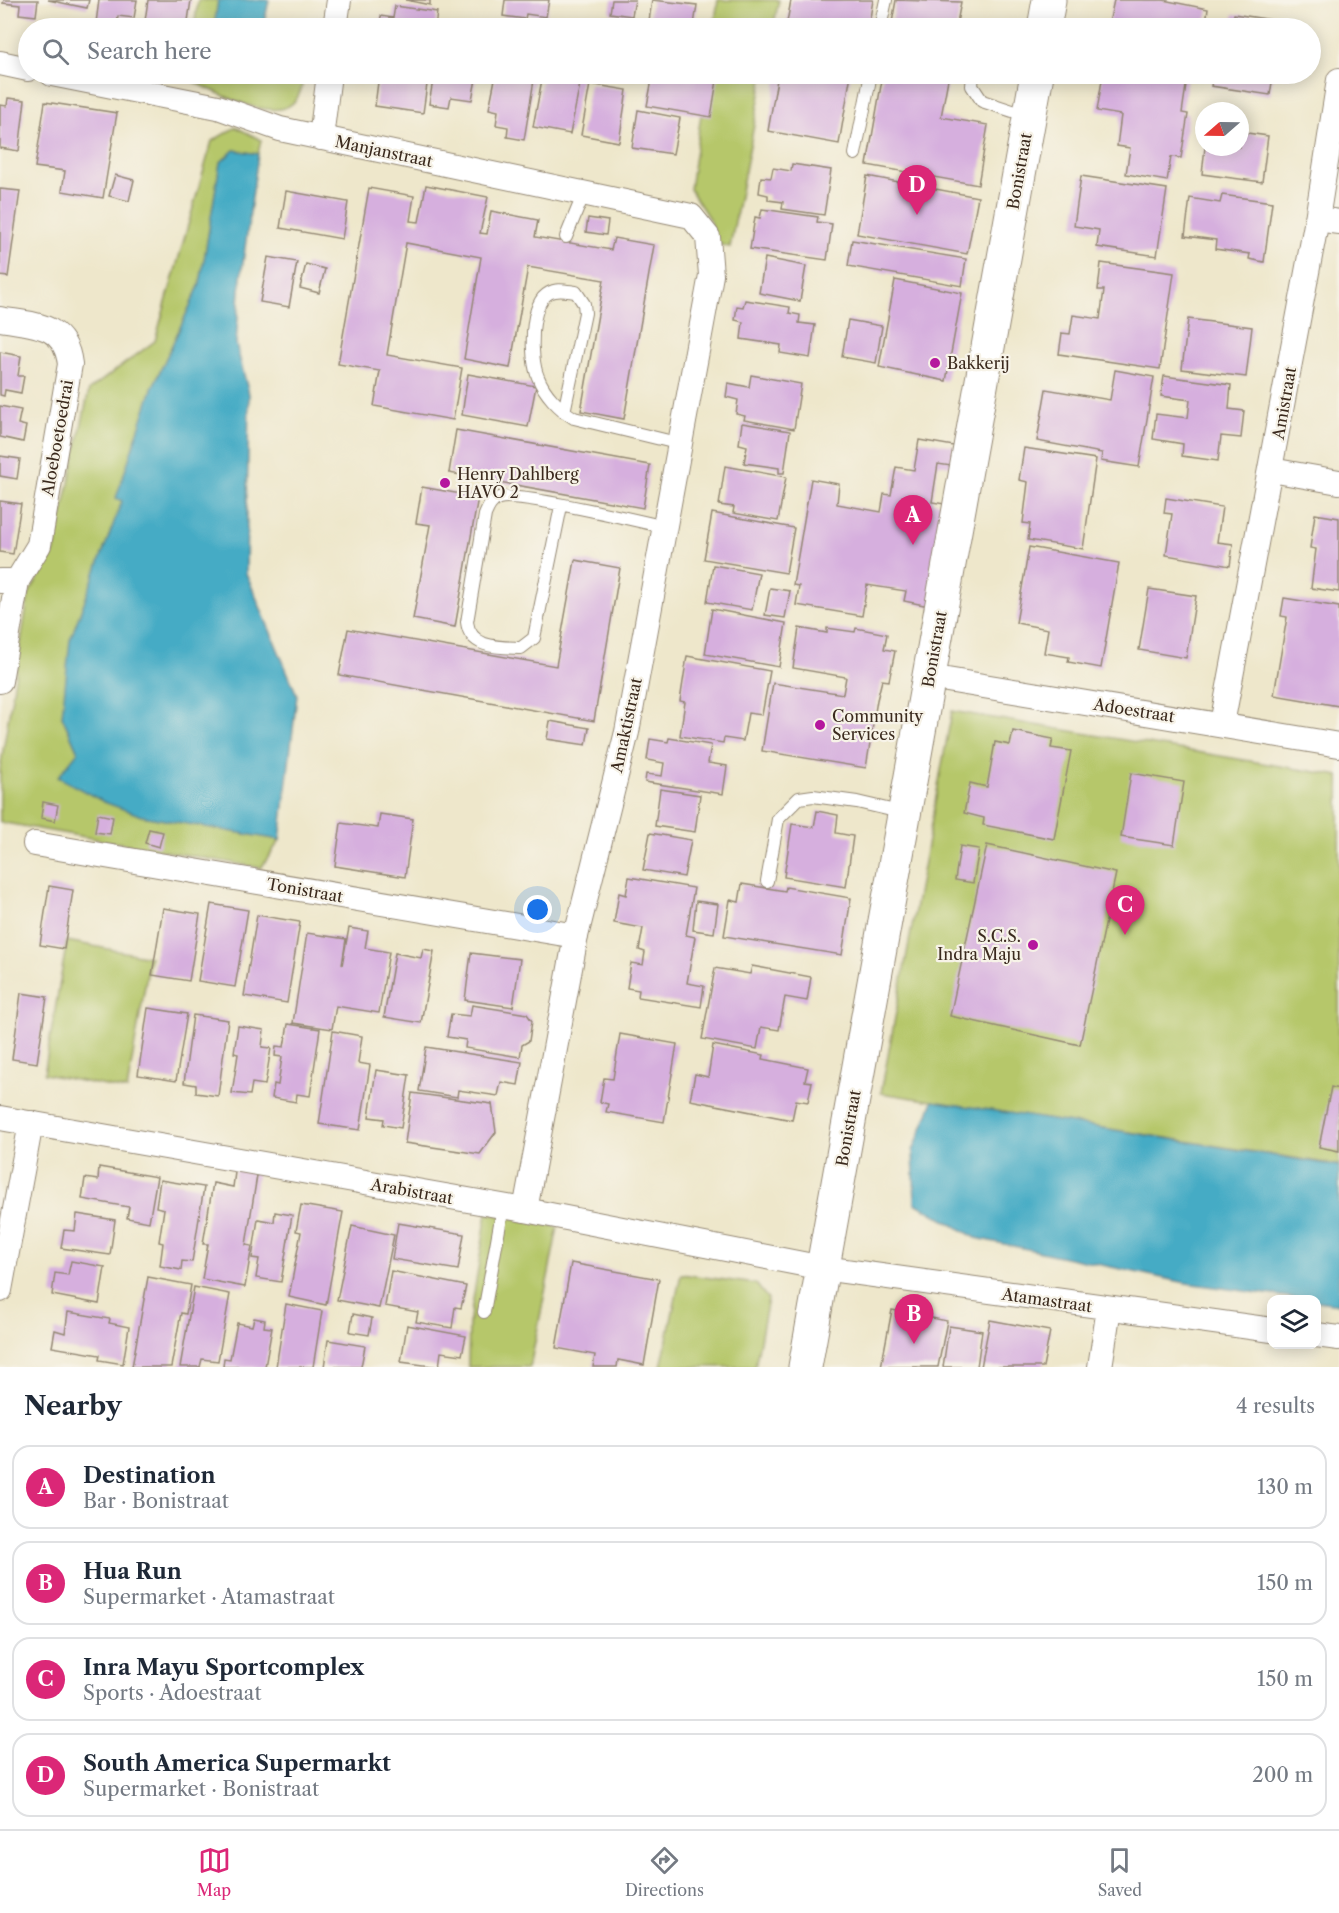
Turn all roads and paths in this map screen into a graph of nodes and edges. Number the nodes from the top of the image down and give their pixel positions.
1 (339, 0) edge
2 (886, 0) edge
3 (1050, 0) edge
4 (336, 18) edge
5 (882, 18) edge
6 (1046, 18) edge
7 (0, 63) edge
8 (18, 67) edge
9 (1339, 80) edge
10 (102, 84) edge
11 (328, 84) edge
12 (869, 84) edge
13 (972, 84) edge
14 (1034, 84) edge
15 (1029, 116) junction
16 (321, 138) junction
17 (855, 154) dead end
18 (584, 194) junction
19 (1328, 220) edge
20 (566, 237) dead end
21 (708, 237) joint
22 (0, 319) edge
23 (564, 412) junction
24 (681, 444) junction
25 (1271, 470) junction
26 (1339, 482) edge
27 (561, 506) junction
28 (665, 528) junction
29 (8, 581) edge
30 (929, 677) junction
31 (0, 681) edge
32 (1222, 724) junction
33 (1339, 745) edge
34 (905, 813) junction
35 (35, 844) dead end
36 (767, 881) dead end
37 (576, 936) junction
38 (0, 1119) edge
39 (31, 1123) junction
40 (514, 1208) junction
41 (823, 1268) junction
42 (0, 1290) edge
43 (1109, 1308) junction
44 (484, 1312) dead end
45 (1267, 1329) edge
46 (1321, 1336) edge
47 (1339, 1338) edge
48 (806, 1367) edge
49 (1100, 1367) edge

1 - 4 street
2 - 5 lane
3 - 6 street
7 - 8 street
9 - 19 street, Amistraat
10 - 16 street, Manjanstraat
11 - 16 street
12 - 17 lane
13 - 15 lane
14 - 15 street, Bonistraat
15 - 30 street, Bonistraat
16 - 18 street, Manjanstraat
18 - 20 lane
18 - 21 street, Manjanstraat
19 - 25 street, Amistraat
21 - 24 street, Amaktistraat
22 - 29 street, Aloeboetoedrai
23 - 23 lane
23 - 24 lane
24 - 28 street, Amaktistraat
25 - 26 street
25 - 32 street, Amistraat
27 - 27 lane
27 - 28 lane
28 - 37 street, Amaktistraat
29 - 31 street
30 - 32 street, Adoestraat
30 - 34 street, Bonistraat
32 - 33 street, Adoestraat
34 - 36 lane
34 - 41 street, Bonistraat
35 - 37 street, Tonistraat
37 - 40 street, Amaktistraat
38 - 39 street, Arabistraat
39 - 40 street, Arabistraat
39 - 42 street
40 - 41 street, Arabistraat
40 - 44 lane
41 - 43 street, Atamastraat
41 - 48 street, Bonistraat
43 - 45 street, Atamastraat
43 - 49 street
46 - 47 street

